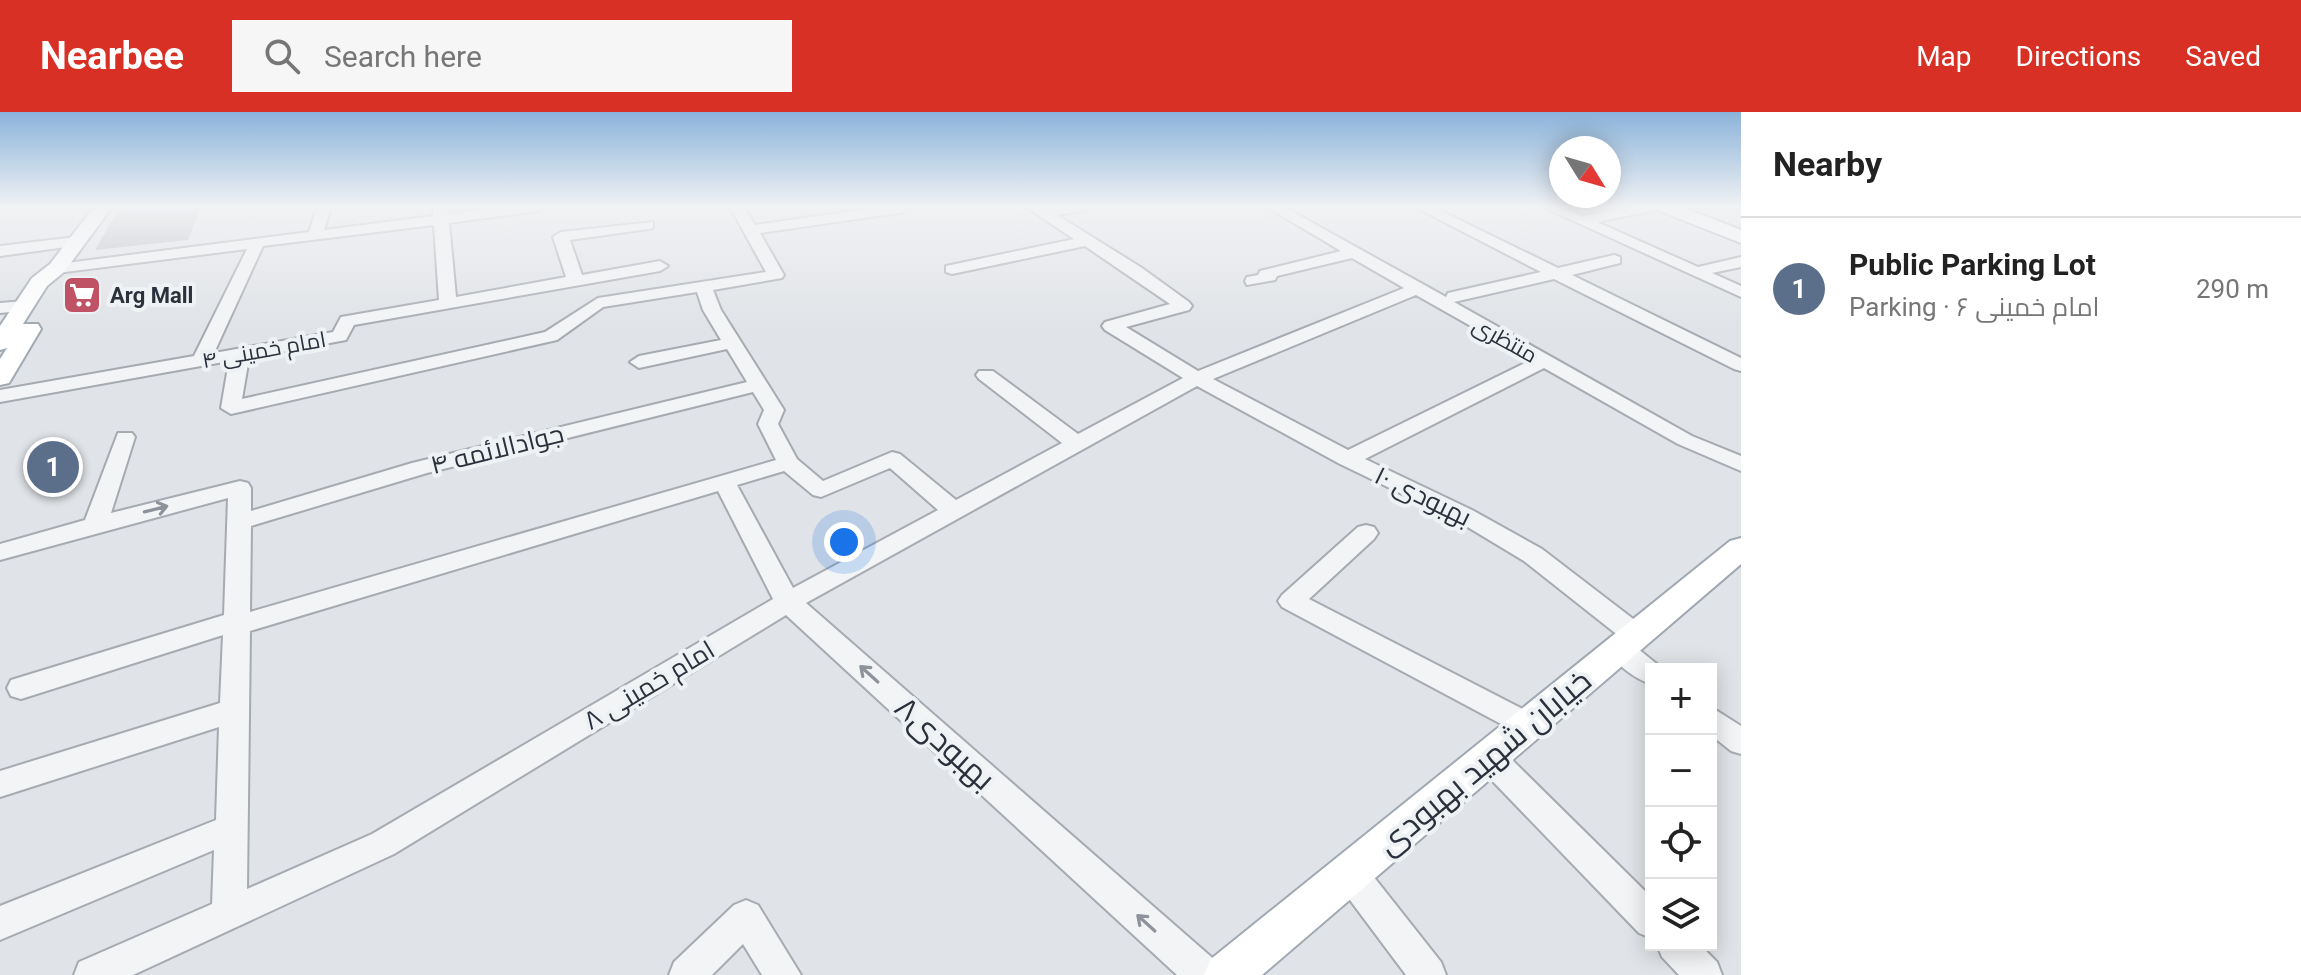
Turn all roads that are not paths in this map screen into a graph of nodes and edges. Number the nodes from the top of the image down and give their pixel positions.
1 (31, 247) edge
2 (72, 247) edge
3 (223, 247) edge
4 (255, 247) edge
5 (444, 247) edge
6 (564, 247) edge
7 (760, 247) edge
8 (1057, 247) edge
9 (1097, 247) edge
10 (1343, 247) edge
11 (1367, 247) edge
12 (1503, 247) edge
13 (1641, 247) edge
14 (0, 251) edge
15 (1353, 253) junction
16 (1614, 260) dead end
17 (1741, 262) edge
18 (660, 266) dead end
19 (57, 268) junction
20 (952, 269) dead end
21 (1696, 272) junction
22 (1557, 274) junction
23 (575, 279) junction
24 (1253, 281) dead end
25 (704, 288) junction
26 (1415, 289) junction
27 (1741, 292) edge
28 (1454, 297) junction
29 (448, 303) junction
30 (24, 306) junction
31 (0, 308) edge
32 (0, 343) edge
33 (732, 343) junction
34 (240, 354) junction
35 (201, 361) junction
36 (1544, 361) junction
37 (639, 362) dead end
38 (1741, 365) edge
39 (986, 375) dead end
40 (0, 378) edge
41 (1197, 378) junction
42 (758, 385) junction
43 (1612, 393) junction
44 (0, 396) edge
45 (125, 437) dead end
46 (1077, 444) junction
47 (1741, 450) edge
48 (1348, 459) junction
49 (788, 463) junction
50 (1741, 464) edge
51 (724, 482) junction
52 (954, 511) junction
53 (239, 522) junction
54 (95, 525) junction
55 (1366, 533) dead end
56 (0, 552) edge
57 (1738, 555) edge
58 (788, 602) junction
59 (237, 623) junction
60 (1628, 642) junction
61 (1645, 665) edge
62 (21, 688) dead end
63 (235, 710) junction
64 (1717, 724) edge
65 (1528, 725) junction
66 (1741, 742) edge
67 (1489, 757) junction
68 (0, 784) edge
69 (231, 828) junction
70 (1350, 873) junction
71 (229, 914) junction
72 (1645, 915) edge
73 (0, 923) edge
74 (1681, 951) edge
75 (106, 972) edge
76 (687, 975) edge
77 (783, 975) edge
78 (1204, 975) edge
79 (1227, 975) edge
80 (1428, 975) edge
81 (1704, 975) edge

1 - 14 street
2 - 19 main road
3 - 19 street
4 - 35 street
5 - 29 street
6 - 23 street
7 - 25 street
8 - 20 street
9 - 41 street, بهبودی ۱۰
10 - 15 street, منتظری
11 - 28 street, منتظری
12 - 22 street
13 - 21 street
15 - 24 street
15 - 26 street, منتظری
16 - 22 street
17 - 21 street
18 - 23 street, امام خمینی ۴
19 - 30 main road
19 - 40 main road
21 - 27 street
22 - 28 street
22 - 38 street
23 - 29 street, امام خمینی ۴
25 - 33 street
25 - 34 street
26 - 36 street, منتظری
26 - 41 street, امام خمینی ۸
28 - 43 street, منتظری
29 - 34 street, امام خمینی ۴
30 - 31 street
30 - 32 main road
33 - 37 street
33 - 42 street
34 - 35 street, امام خمینی ۴
35 - 44 street, امام خمینی ۴
36 - 43 street, منتظری
36 - 48 street
39 - 46 street
41 - 46 street, امام خمینی ۸
41 - 48 street, بهبودی ۱۰
42 - 49 street
42 - 53 street, جوادالائمه ۴
43 - 47 street, منتظری
43 - 50 street, منتظری
45 - 54 street
46 - 52 street, امام خمینی ۸
48 - 60 street, بهبودی ۱۰
49 - 51 street
49 - 52 street
51 - 58 street, بهبودی۸
51 - 59 street
52 - 58 street, امام خمینی ۸
54 -> 53 street
53 - 59 street
54 - 56 street
55 - 65 street
57 - 60 main road, خیابان شهید بهبودی
58 - 71 street, امام خمینی ۸
78 -> 58 street, بهبودی۸
59 - 62 street
59 - 63 street
60 - 61 street, بهبودی ۱۰
60 - 65 main road, خیابان شهید بهبودی
63 - 68 street
63 - 69 street
64 - 66 street
65 - 67 main road, خیابان شهید بهبودی
67 - 70 main road, خیابان شهید بهبودی
67 - 72 street
69 - 71 street
69 - 73 street
70 - 79 main road, خیابان شهید بهبودی
70 - 80 street
71 - 75 street, امام خمینی ۸
74 - 81 street
76 - 77 street

